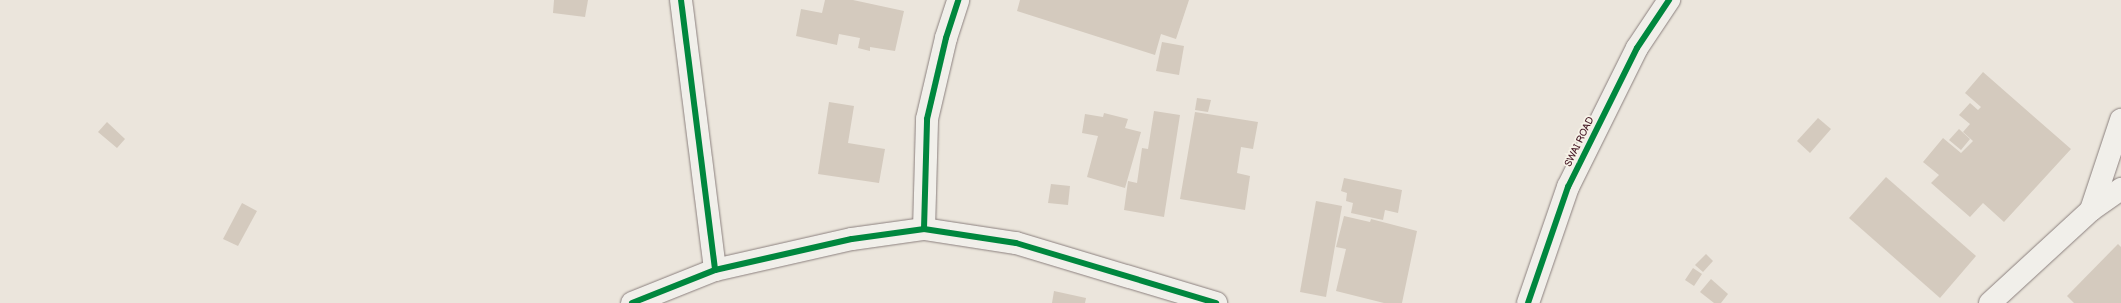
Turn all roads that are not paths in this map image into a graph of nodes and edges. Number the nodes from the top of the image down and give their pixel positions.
1 (681, 0) edge
2 (958, 0) edge
3 (1669, 0) edge
4 (2121, 120) edge
5 (2121, 189) edge
6 (2091, 210) junction
7 (924, 228) junction
8 (715, 270) junction
9 (2002, 299) edge
10 (632, 303) edge
11 (1216, 303) edge
12 (1528, 303) edge

1 - 8 street
2 - 7 street
3 - 12 street, SWAI ROAD
4 - 6 street
5 - 6 street
6 - 9 street
7 - 8 street
7 - 11 street
8 - 10 street

